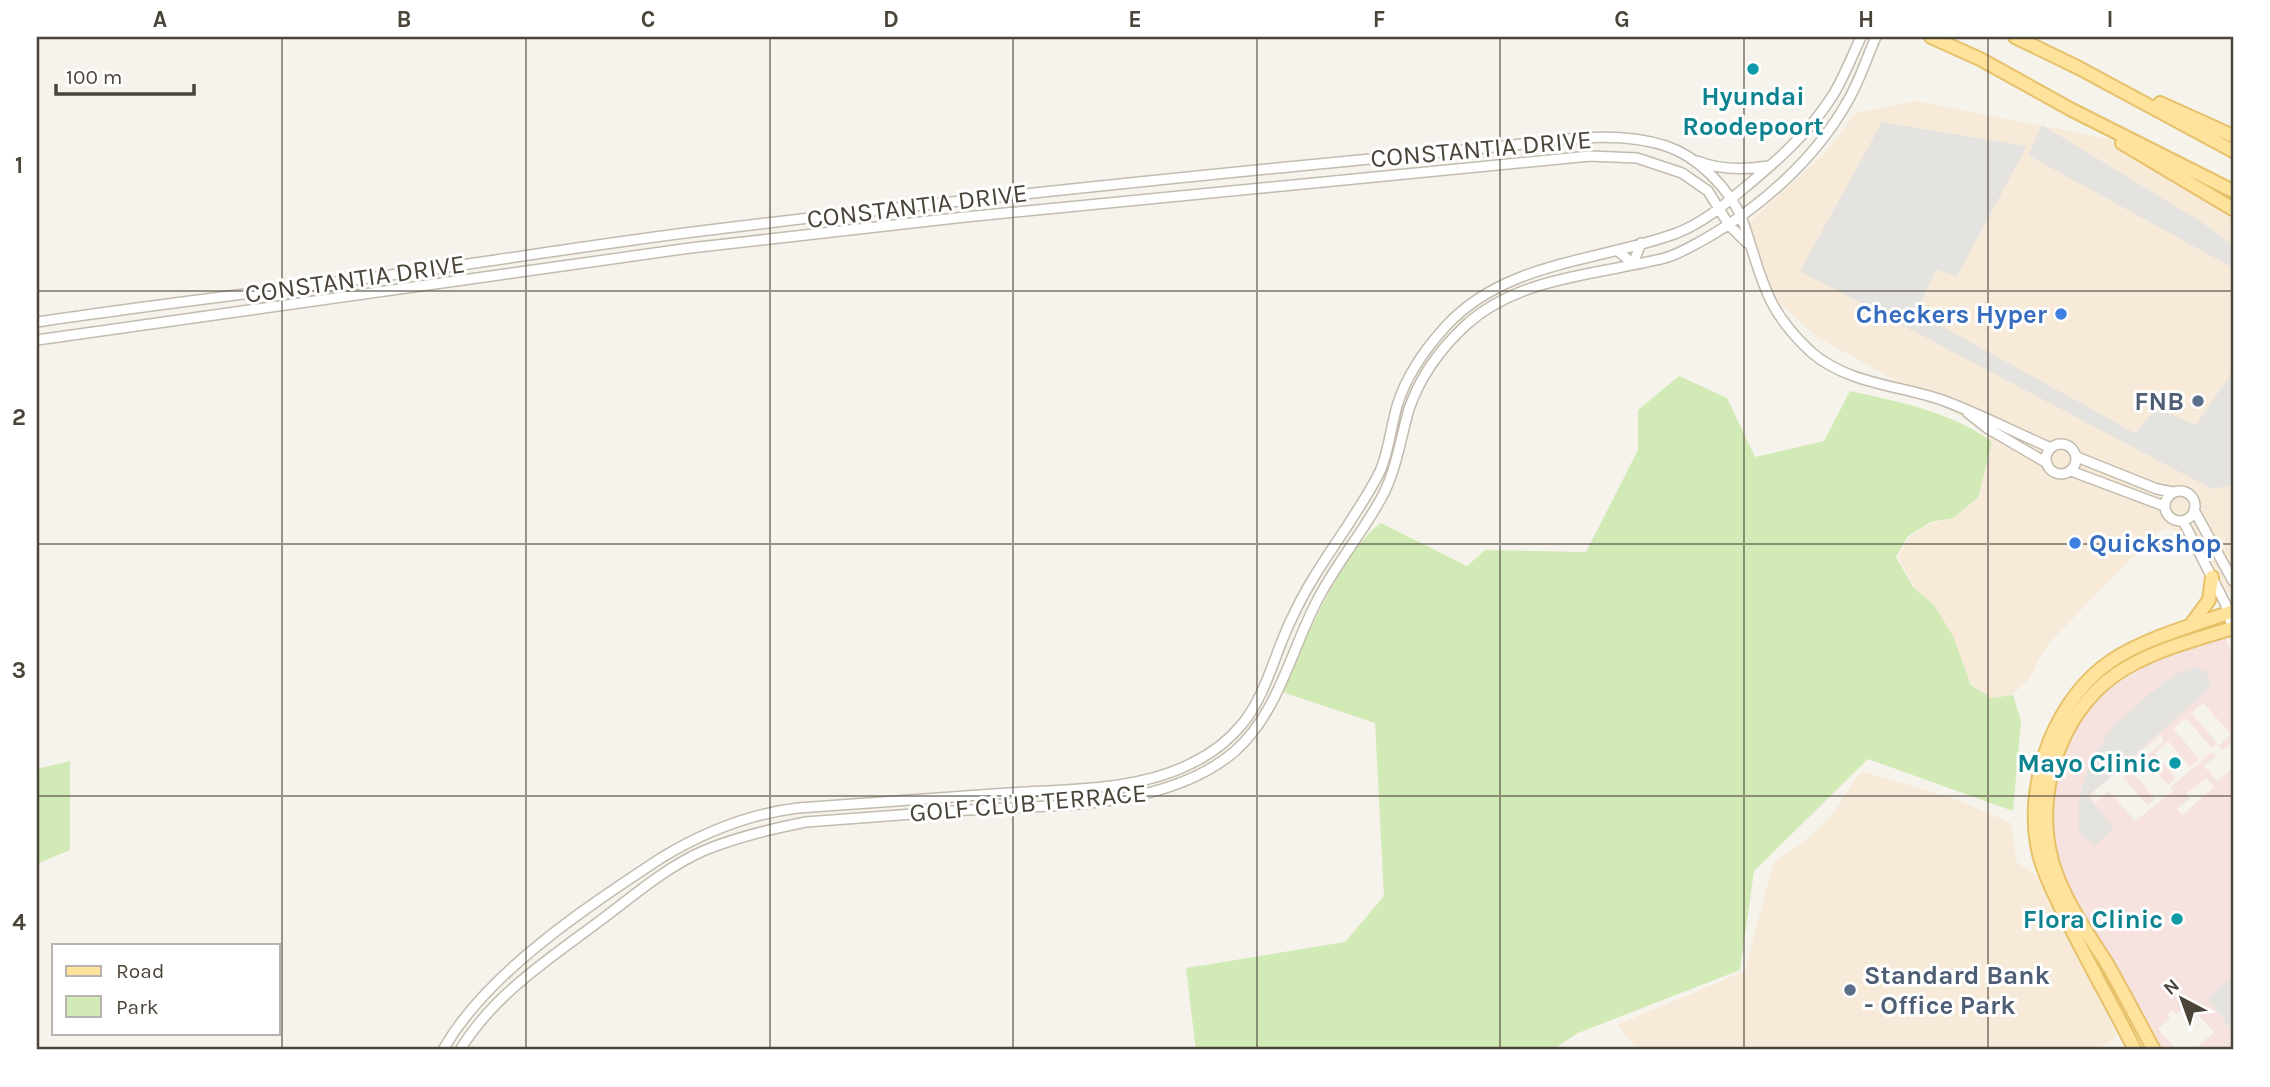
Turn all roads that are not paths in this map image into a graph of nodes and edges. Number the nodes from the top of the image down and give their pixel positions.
1 (1861, 37) edge
2 (1931, 37) edge
3 (2015, 37) edge
4 (1875, 39) edge
5 (2079, 68) junction
6 (2072, 110) junction
7 (2233, 136) edge
8 (2233, 151) edge
9 (1695, 160) junction
10 (1771, 166) junction
11 (2233, 191) edge
12 (1730, 200) junction
13 (1720, 208) junction
14 (2233, 209) edge
15 (1741, 216) junction
16 (1729, 225) junction
17 (1641, 243) junction
18 (1748, 244) junction
19 (1618, 250) junction
20 (1633, 264) junction
21 (37, 322) edge
22 (37, 340) edge
23 (1966, 412) junction
24 (2051, 448) junction
25 (2077, 457) junction
26 (2047, 463) junction
27 (2071, 471) junction
28 (2173, 492) junction
29 (2165, 506) junction
30 (2194, 510) junction
31 (2183, 521) junction
32 (2212, 577) junction
33 (2233, 581) edge
34 (2231, 612) edge
35 (2190, 627) junction
36 (2233, 629) edge
37 (2125, 1031) junction
38 (443, 1050) edge
39 (460, 1050) edge
40 (2122, 1050) edge
41 (2135, 1050) edge
42 (2154, 1050) edge

1 - 10 street, GOLF CLUB TERRACE
2 - 6 main road
3 - 5 main road
4 - 15 street, GOLF CLUB TERRACE
5 - 7 main road
5 - 8 main road
6 - 11 main road
6 - 14 main road
9 - 10 street
9 - 12 street, CONSTANTIA DRIVE
9 - 21 street, CONSTANTIA DRIVE
10 - 12 street, GOLF CLUB TERRACE
12 - 13 street, GOLF CLUB TERRACE
12 - 15 street, CONSTANTIA DRIVE
13 - 16 street, CONSTANTIA DRIVE
13 - 17 street, GOLF CLUB TERRACE
13 - 22 street, CONSTANTIA DRIVE
15 - 16 street, GOLF CLUB TERRACE
15 - 18 street, CONSTANTIA DRIVE
16 - 18 street, CONSTANTIA DRIVE
16 - 20 street, GOLF CLUB TERRACE
17 - 19 street, GOLF CLUB TERRACE
17 - 20 street
18 - 23 street, CONSTANTIA DRIVE
19 - 20 street
19 - 38 street, GOLF CLUB TERRACE
20 - 39 street, GOLF CLUB TERRACE
23 - 24 street, CONSTANTIA DRIVE
23 - 26 street, CONSTANTIA DRIVE
24 - 25 street
24 - 26 street
25 - 27 street
25 - 28 street
26 - 27 street
27 - 29 street
28 - 29 street
28 - 30 street
29 - 31 street
30 - 31 street
30 - 33 street
31 - 32 street
32 - 34 street
32 - 35 main road
34 - 35 main road
34 - 36 street
35 - 37 main road
36 - 42 main road
37 - 40 main road
37 - 41 main road

